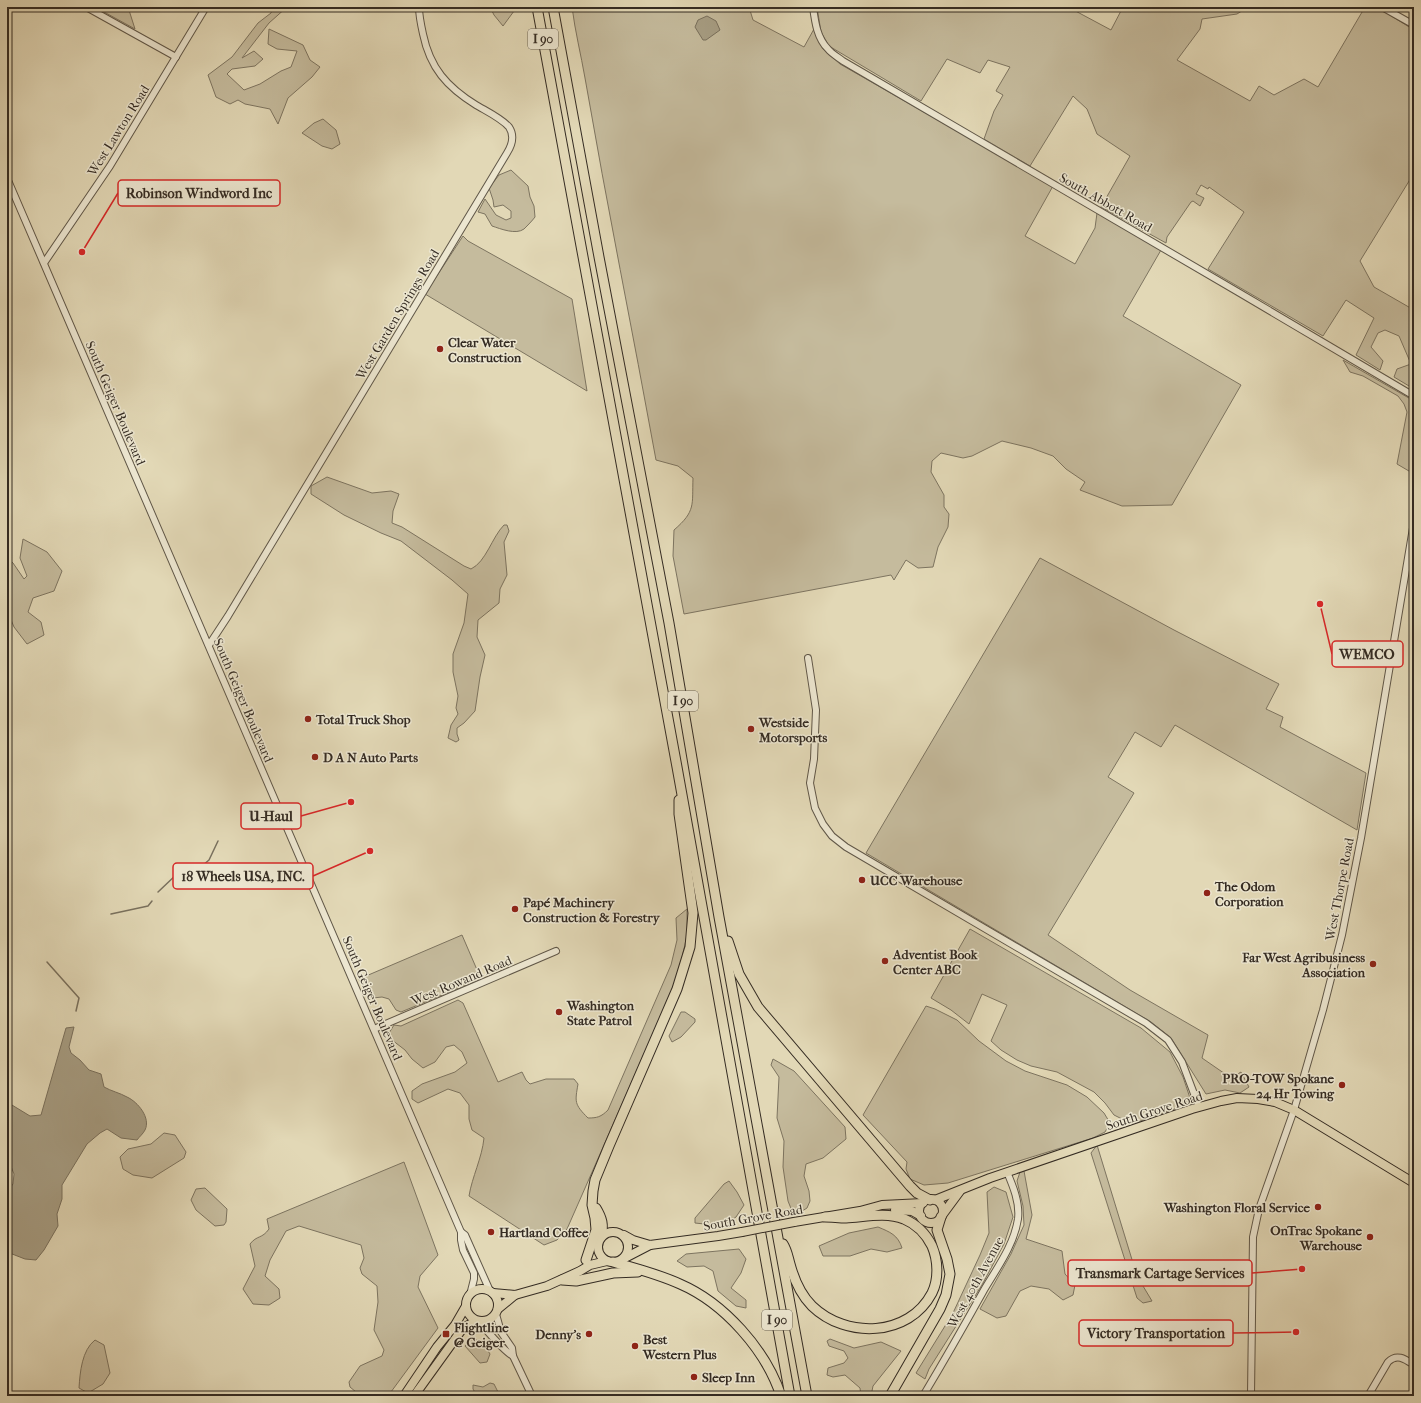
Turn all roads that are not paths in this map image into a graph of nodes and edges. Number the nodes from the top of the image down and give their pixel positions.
1 (86, 7) edge
2 (206, 7) edge
3 (419, 7) edge
4 (537, 7) edge
5 (553, 7) edge
6 (813, 7) edge
7 (1382, 7) edge
8 (1414, 25) edge
9 (176, 57) junction
10 (7, 178) edge
11 (44, 263) junction
12 (1414, 396) edge
13 (1414, 522) edge
14 (209, 646) junction
15 (808, 658) dead end
16 (678, 767) junction
17 (719, 917) junction
18 (556, 951) dead end
19 (374, 1029) junction
20 (1199, 1107) junction
21 (1294, 1110) junction
22 (1007, 1172) junction
23 (1414, 1183) edge
24 (960, 1190) junction
25 (593, 1198) junction
26 (929, 1201) junction
27 (860, 1211) junction
28 (921, 1216) junction
29 (942, 1216) junction
30 (825, 1217) junction
31 (461, 1232) junction
32 (777, 1233) junction
33 (624, 1235) junction
34 (601, 1236) junction
35 (597, 1245) junction
36 (650, 1245) junction
37 (623, 1259) junction
38 (586, 1260) junction
39 (610, 1262) junction
40 (651, 1274) junction
41 (566, 1278) junction
42 (492, 1292) junction
43 (470, 1295) junction
44 (516, 1295) junction
45 (466, 1306) junction
46 (497, 1311) junction
47 (477, 1321) junction
48 (513, 1356) junction
49 (1414, 1364) edge
50 (404, 1396) edge
51 (414, 1396) edge
52 (532, 1396) edge
53 (781, 1396) edge
54 (790, 1396) edge
55 (807, 1396) edge
56 (890, 1396) edge
57 (923, 1396) edge
58 (1251, 1396) edge
59 (1368, 1396) edge

1 - 9 street
2 - 9 street, West Lawton Road
3 - 14 street, West Garden Springs Road
4 - 16 highway, I 90
5 - 17 highway, I 90
6 - 12 street, South Abbott Road
7 - 8 street
9 - 11 street, West Lawton Road
10 - 11 street, South Geiger Boulevard
11 - 14 street, South Geiger Boulevard
13 - 21 street, West Thorpe Road
14 - 19 street, South Geiger Boulevard
15 - 20 street
16 - 25 highway
16 - 54 highway, I 90
17 - 26 highway
17 - 32 highway, I 90
18 - 19 street, West Rowand Road
19 - 31 street, South Geiger Boulevard
20 - 21 main road, South Grove Road
20 - 22 main road, South Grove Road
21 - 23 main road, South Grove Road
21 - 58 street, West Thorpe Road
22 - 24 main road, South Grove Road
22 - 57 street, West 40th Avenue
24 - 26 main road, South Grove Road
24 - 29 main road
25 - 34 highway
25 - 38 highway
26 - 27 main road, South Grove Road
26 - 28 main road
26 - 29 main road
27 - 28 main road, South Grove Road
27 - 30 main road, South Grove Road
28 - 29 main road
29 - 56 highway
30 - 32 highway
30 - 36 main road, South Grove Road, bridge
31 - 42 street, South Geiger Boulevard
31 - 43 street, South Geiger Boulevard
32 - 55 highway, I 90
33 - 34 main road
33 - 36 main road, South Grove Road
33 - 37 main road
34 - 35 main road
35 - 38 main road
35 - 39 main road
36 - 37 main road, South Grove Road
37 - 39 main road
38 - 41 main road
39 - 40 highway
39 - 41 main road
40 - 41 highway
40 - 53 highway
41 - 44 main road
42 - 43 main road
42 - 44 main road
42 - 46 main road
43 - 45 main road
44 - 46 main road
45 - 47 main road
45 - 50 main road
46 - 47 main road
46 - 48 street
47 - 48 street
47 - 51 main road
48 - 52 street
49 - 59 street

